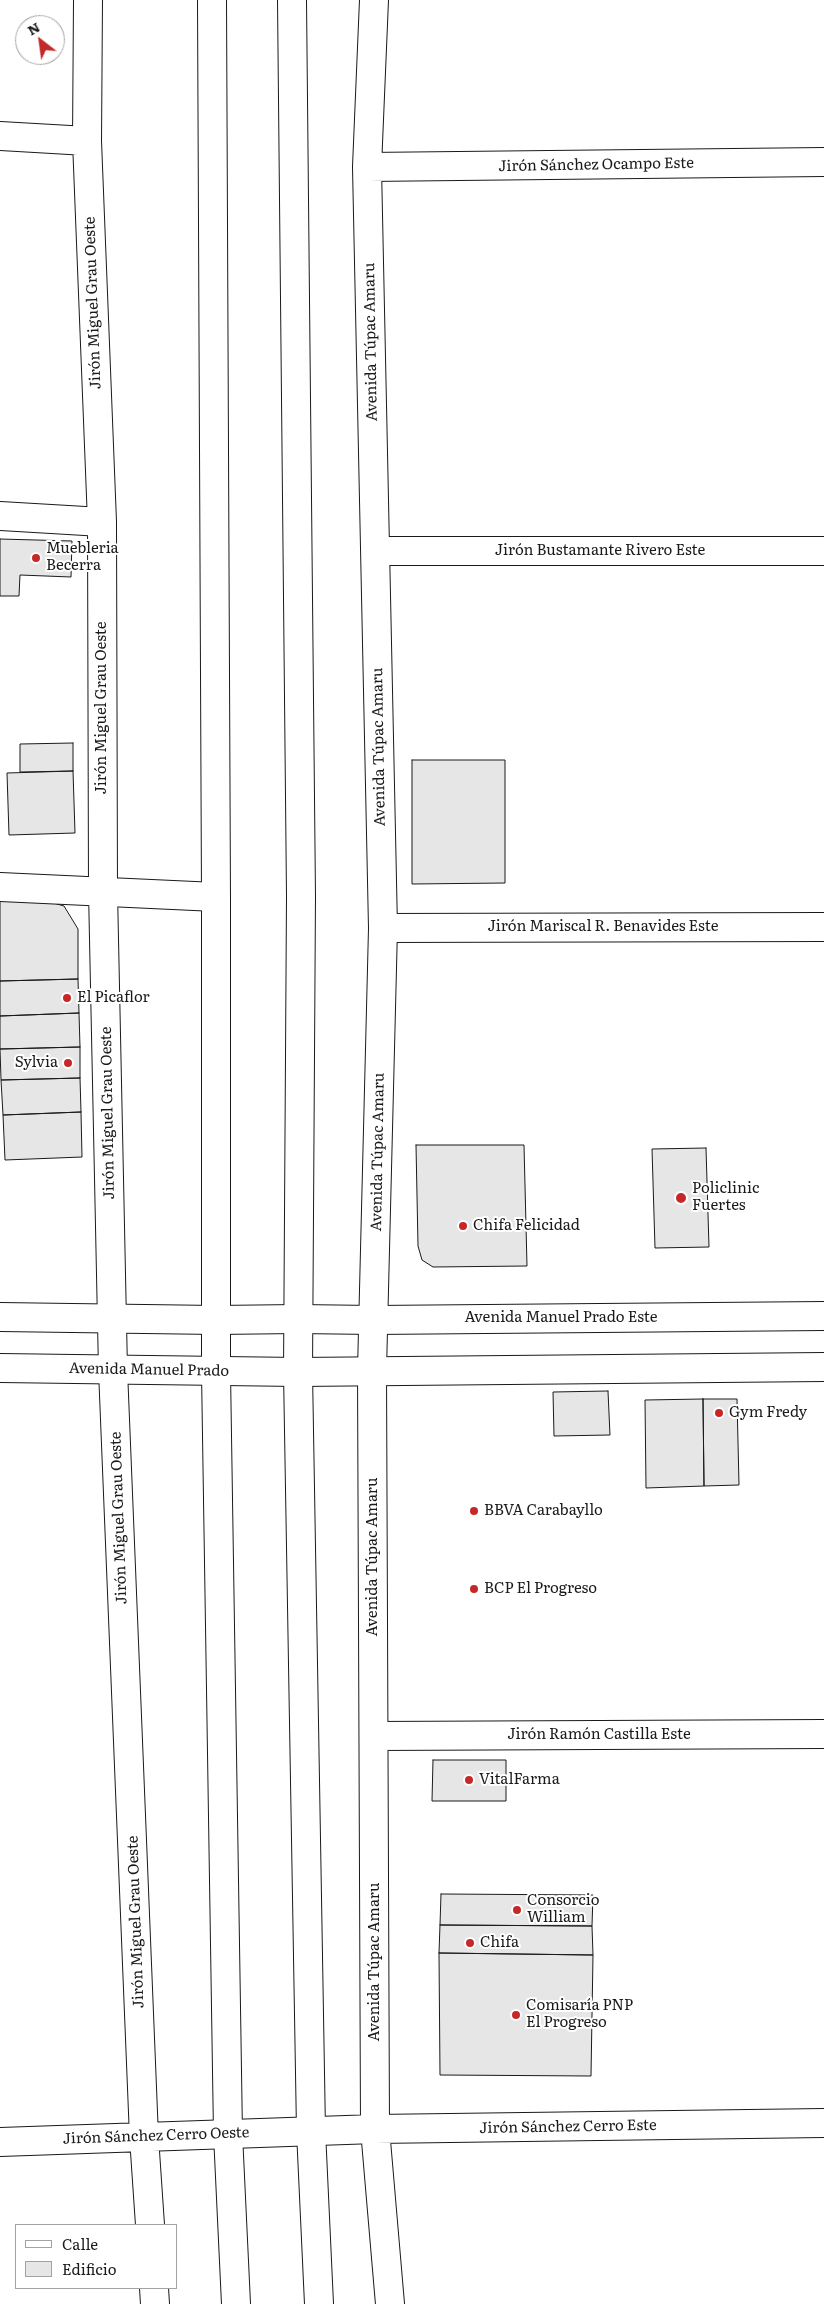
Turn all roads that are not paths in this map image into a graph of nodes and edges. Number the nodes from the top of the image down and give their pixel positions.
1 (88, 0) edge
2 (212, 0) edge
3 (292, 0) edge
4 (374, 0) edge
5 (0, 136) edge
6 (87, 141) junction
7 (824, 162) edge
8 (367, 167) junction
9 (0, 516) edge
10 (102, 522) junction
11 (376, 551) junction
12 (824, 551) edge
13 (0, 887) edge
14 (103, 891) junction
15 (216, 897) junction
16 (824, 927) edge
17 (382, 928) junction
18 (824, 1316) edge
19 (0, 1317) edge
20 (113, 1318) junction
21 (298, 1319) junction
22 (216, 1320) junction
23 (374, 1320) junction
24 (824, 1367) edge
25 (0, 1368) edge
26 (113, 1370) junction
27 (372, 1370) junction
28 (216, 1372) junction
29 (298, 1372) junction
30 (824, 1734) edge
31 (375, 1736) junction
32 (824, 2123) edge
33 (376, 2129) junction
34 (311, 2131) junction
35 (228, 2134) junction
36 (144, 2137) junction
37 (0, 2142) edge
38 (150, 2224) edge
39 (154, 2289) edge
40 (155, 2304) edge
41 (236, 2304) edge
42 (319, 2304) edge
43 (390, 2304) edge

1 - 6 main road, Jirón Miguel Grau Oeste
2 - 15 main road
3 - 21 main road
4 - 8 main road, Avenida Túpac Amaru
5 - 6 main road
6 - 10 main road, Jirón Miguel Grau Oeste
7 - 8 main road, Jirón Sánchez Ocampo Este
8 - 11 main road, Avenida Túpac Amaru
9 - 10 main road
10 - 14 main road, Jirón Miguel Grau Oeste
11 - 12 main road, Jirón Bustamante Rivero Este
11 - 17 main road, Avenida Túpac Amaru
13 - 14 main road
14 - 15 main road
14 - 20 main road, Jirón Miguel Grau Oeste
15 - 22 main road
16 - 17 main road, Jirón Mariscal R. Benavides Este
17 - 23 main road, Avenida Túpac Amaru
18 - 23 main road, Avenida Manuel Prado Este
19 - 20 main road
20 - 22 main road
20 - 26 main road, Jirón Miguel Grau Oeste
21 - 22 main road
21 - 23 main road, Avenida Manuel Prado Este
21 - 29 main road
22 - 28 main road
23 - 27 main road, Avenida Túpac Amaru
24 - 27 main road
25 - 26 main road, Avenida Manuel Prado
26 - 28 main road, Avenida Manuel Prado
26 - 36 main road, Jirón Miguel Grau Oeste
27 - 29 main road
27 - 31 main road, Avenida Túpac Amaru
28 - 29 main road, Avenida Manuel Prado
28 - 35 main road
29 - 34 main road
30 - 31 main road, Jirón Ramón Castilla Este
31 - 33 main road, Avenida Túpac Amaru
32 - 33 main road, Jirón Sánchez Cerro Este
33 - 34 main road, Jirón Sánchez Cerro Este
33 - 43 main road, Avenida Túpac Amaru
34 - 35 main road, Jirón Sánchez Cerro Oeste
34 - 42 main road
35 - 36 main road, Jirón Sánchez Cerro Oeste
35 - 41 main road
36 - 37 main road, Jirón Sánchez Cerro Oeste
36 - 38 main road, Jirón Miguel Grau Oeste
39 - 40 main road

